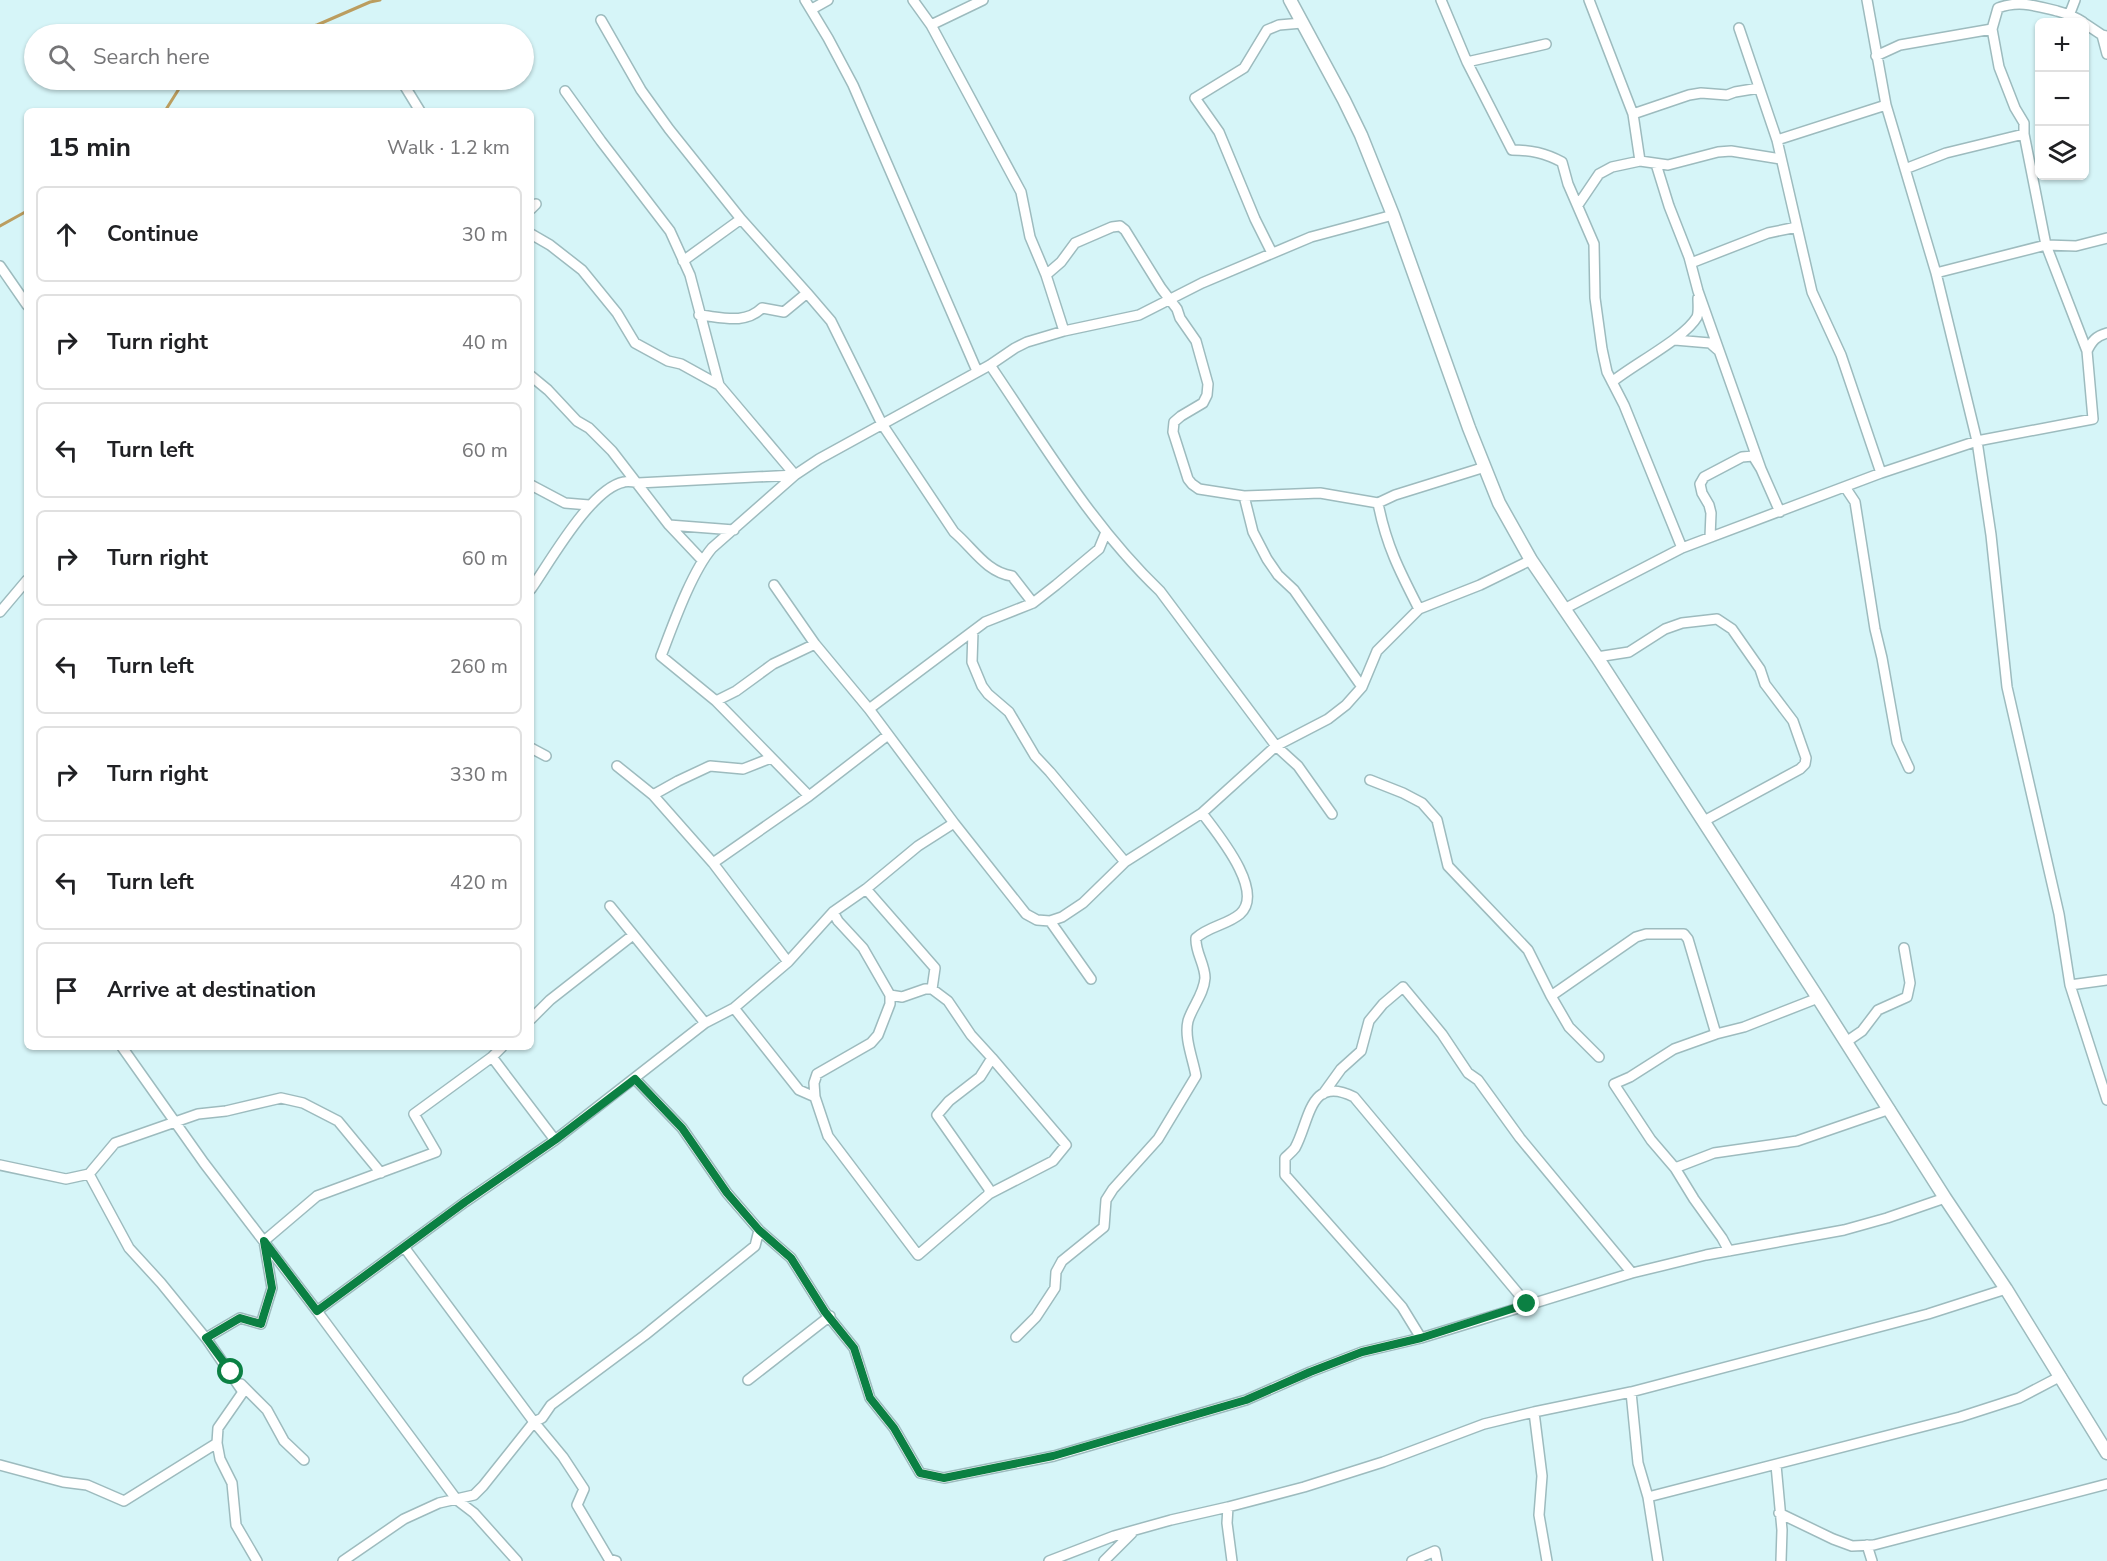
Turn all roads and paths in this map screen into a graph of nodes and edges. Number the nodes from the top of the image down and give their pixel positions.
1 (805, 0) edge
2 (828, 0) edge
3 (913, 0) edge
4 (983, 0) edge
5 (1290, 0) edge
6 (1441, 0) edge
7 (1589, 0) edge
8 (1867, 0) edge
9 (2075, 0) edge
10 (1996, 4) edge
11 (812, 9) junction
12 (2070, 13) junction
13 (2077, 18) edge
14 (601, 20) dead end
15 (1302, 23) junction
16 (930, 25) junction
17 (2089, 26) edge
18 (1739, 28) dead end
19 (1992, 29) junction
20 (2104, 35) edge
21 (1546, 44) dead end
22 (2107, 54) edge
23 (1876, 56) junction
24 (1467, 62) junction
25 (1759, 88) junction
26 (407, 90) edge
27 (565, 91) dead end
28 (1886, 105) junction
29 (418, 108) edge
30 (1633, 114) junction
31 (2024, 134) junction
32 (1777, 140) junction
33 (1781, 159) junction
34 (1640, 161) junction
35 (1656, 164) junction
36 (1905, 169) junction
37 (1578, 205) junction
38 (1393, 215) junction
39 (741, 219) junction
40 (1797, 227) junction
41 (534, 236) edge
42 (2107, 238) edge
43 (2046, 245) junction
44 (1272, 253) junction
45 (683, 261) junction
46 (1691, 263) junction
47 (0, 266) edge
48 (1936, 273) junction
49 (1046, 275) junction
50 (1698, 291) junction
51 (807, 293) junction
52 (1170, 298) junction
53 (24, 301) edge
54 (699, 315) junction
55 (1064, 331) junction
56 (2107, 333) edge
57 (1675, 340) junction
58 (1719, 351) junction
59 (2087, 351) junction
60 (990, 365) junction
61 (977, 371) junction
62 (534, 378) edge
63 (1612, 382) junction
64 (719, 385) junction
65 (882, 424) junction
66 (1977, 441) junction
67 (1485, 467) junction
68 (1761, 469) junction
69 (1881, 473) junction
70 (795, 475) junction
71 (626, 477) junction
72 (638, 483) junction
73 (534, 486) edge
74 (1845, 488) junction
75 (1244, 496) junction
76 (1378, 503) junction
77 (589, 505) junction
78 (1780, 512) junction
79 (669, 525) junction
80 (734, 530) junction
81 (1106, 532) junction
82 (1710, 537) junction
83 (1682, 548) junction
84 (702, 560) junction
85 (1531, 560) junction
86 (24, 583) edge
87 (534, 585) edge
88 (774, 585) dead end
89 (1032, 603) junction
90 (1419, 609) junction
91 (1564, 609) junction
92 (0, 612) edge
93 (973, 631) junction
94 (815, 644) junction
95 (1597, 657) junction
96 (1362, 687) junction
97 (716, 701) junction
98 (869, 709) junction
99 (888, 735) junction
100 (1276, 746) junction
101 (534, 750) edge
102 (546, 756) dead end
103 (771, 758) junction
104 (617, 766) dead end
105 (1909, 768) dead end
106 (1370, 780) dead end
107 (653, 795) junction
108 (808, 796) junction
109 (1202, 813) junction
110 (1332, 814) dead end
111 (1704, 821) junction
112 (954, 823) junction
113 (713, 862) junction
114 (1125, 862) junction
115 (866, 889) junction
116 (610, 906) dead end
117 (833, 912) junction
118 (1050, 921) junction
119 (633, 935) junction
120 (1904, 948) dead end
121 (788, 962) junction
122 (1091, 979) dead end
123 (2107, 980) edge
124 (2070, 985) junction
125 (932, 989) junction
126 (890, 995) junction
127 (1551, 996) junction
128 (1818, 998) junction
129 (734, 1008) junction
130 (534, 1016) edge
131 (705, 1023) junction
132 (1716, 1034) junction
133 (1846, 1042) junction
134 (124, 1050) edge
135 (499, 1050) edge
136 (492, 1057) junction
137 (1599, 1057) dead end
138 (992, 1058) junction
139 (635, 1079) junction
140 (1323, 1094) junction
141 (815, 1097) junction
142 (2107, 1100) edge
143 (1890, 1109) junction
144 (175, 1121) junction
145 (555, 1140) junction
146 (0, 1165) edge
147 (1675, 1168) junction
148 (381, 1173) junction
149 (89, 1174) junction
150 (989, 1194) junction
151 (1945, 1198) junction
152 (759, 1230) junction
153 (264, 1241) junction
154 (404, 1246) junction
155 (1729, 1251) junction
156 (1632, 1274) junction
157 (2006, 1288) junction
158 (1527, 1304) junction
159 (317, 1311) junction
160 (830, 1316) junction
161 (1016, 1337) dead end
162 (206, 1338) junction
163 (1421, 1338) junction
164 (2061, 1376) junction
165 (748, 1380) dead end
166 (1631, 1392) junction
167 (1534, 1412) junction
168 (534, 1422) junction
169 (217, 1443) junction
170 (2107, 1453) edge
171 (304, 1460) dead end
172 (0, 1465) edge
173 (1776, 1465) junction
174 (2107, 1484) edge
175 (1648, 1497) junction
176 (457, 1500) junction
177 (1228, 1507) junction
178 (1779, 1513) junction
179 (1132, 1532) junction
180 (1867, 1545) junction
181 (257, 1561) edge
182 (343, 1561) edge
183 (517, 1561) edge
184 (616, 1561) edge
185 (1049, 1561) edge
186 (1104, 1561) edge
187 (1232, 1561) edge
188 (1412, 1561) edge
189 (1437, 1561) edge
190 (1547, 1561) edge
191 (1659, 1561) edge
192 (1781, 1561) edge
193 (1872, 1561) edge

1 - 11 street
2 - 11 street
3 - 16 street
4 - 16 street
5 - 15 main road
6 - 24 street
7 - 30 street
8 - 23 street
9 - 12 street
10 - 12 street
10 - 19 street
11 - 61 street
12 - 13 street
14 - 39 street
15 - 38 main road
15 - 44 street
16 - 49 street
17 - 20 street
18 - 25 street
19 - 23 street
19 - 31 street
20 - 22 street
21 - 24 street
23 - 28 street
24 - 37 street
25 - 30 street
25 - 32 street
26 - 29 street
27 - 45 street
28 - 32 street
28 - 36 street
30 - 34 street
31 - 36 street
31 - 43 street
32 - 33 street
33 - 35 street
33 - 40 street
34 - 35 street
34 - 37 street
35 - 46 street
36 - 48 street
37 - 63 street
38 - 44 street
38 - 67 main road
39 - 45 street
39 - 51 street
40 - 46 street
40 - 69 street
41 - 64 street
42 - 43 street
43 - 48 street
43 - 59 street
44 - 52 street
45 - 54 street
46 - 50 street
47 - 53 street
48 - 66 street
49 - 52 street
49 - 55 street
50 - 57 street
50 - 58 street
51 - 54 street
51 - 65 street
52 - 55 street
52 - 75 street
54 - 64 street
55 - 60 street
56 - 59 street
57 - 58 street
57 - 63 street
58 - 68 street
59 - 66 street
60 - 61 street
60 - 81 street
61 - 65 street
62 - 71 street
63 - 83 street
64 - 70 street
65 - 70 street
65 - 89 street
66 - 69 street
66 - 124 street
67 - 76 street
67 - 85 main road
68 - 78 street
68 - 82 street
69 - 74 street
70 - 72 street
70 - 80 street
71 - 72 street
71 - 77 street
72 - 79 street
73 - 77 street
74 - 78 street
74 - 105 street
75 - 76 street
75 - 96 street
76 - 90 street
77 - 87 street
78 - 82 street
79 - 80 street
79 - 84 street
80 - 84 street
81 - 89 street
81 - 100 street
82 - 83 street
83 - 91 street
84 - 97 street
85 - 90 street
85 - 91 main road
86 - 92 street
88 - 94 street
89 - 93 street
90 - 96 street
91 - 95 main road
93 - 98 street
93 - 114 street
94 - 97 street
94 - 98 street
95 - 111 main road
95 - 111 street
96 - 100 street
97 - 103 street
98 - 99 street
99 - 108 street
99 - 112 street
100 - 109 street
100 - 110 street
101 - 102 street
103 - 107 street
103 - 108 street
104 - 107 street
106 - 127 street
107 - 113 street
108 - 113 street
109 - 114 street
109 - 161 street
111 - 128 main road
112 - 115 street
112 - 118 street
113 - 121 street
114 - 118 street
115 - 117 street
115 - 125 street
116 - 119 street
117 - 121 street
117 - 126 street
118 - 122 street
119 - 130 street
119 - 131 street
120 - 133 street
121 - 129 street
123 - 124 street
124 - 142 street
125 - 126 street
125 - 138 street
126 - 141 street
127 - 132 street
127 - 137 street
128 - 132 street
128 - 133 main road
129 - 131 street
129 - 141 street
131 - 139 street
132 - 147 street
133 - 143 main road
134 - 144 street
135 - 136 street
136 - 145 street
136 - 148 street
138 - 150 street
138 - 150 street
139 - 145 street
139 - 152 street
140 - 156 street
140 - 158 street
140 - 163 street
141 - 150 street
143 - 147 street
143 - 151 main road
144 - 148 street
144 - 149 street
144 - 153 street
145 - 154 street
146 - 149 street
147 - 155 street
148 - 153 street
149 - 162 street
151 - 155 street
151 - 157 main road
152 - 160 street
152 - 168 street
153 - 159 street
153 - 162 street
154 - 159 street
154 - 168 street
155 - 156 street
156 - 158 street
157 - 164 main road
157 - 166 street
158 - 163 street
159 - 176 street
160 - 163 street
160 - 165 street
162 - 169 street
162 - 171 street
164 - 170 main road
164 - 173 street
166 - 167 street
166 - 175 street
167 - 177 street
167 - 190 street
168 - 176 street
168 - 184 street
169 - 172 street
169 - 181 street
173 - 175 street
173 - 178 street
174 - 180 street
175 - 191 street
176 - 182 street
176 - 183 street
177 - 179 street
177 - 187 street
178 - 180 street
178 - 192 street
179 - 185 street
179 - 186 street
180 - 193 street
188 - 189 street

